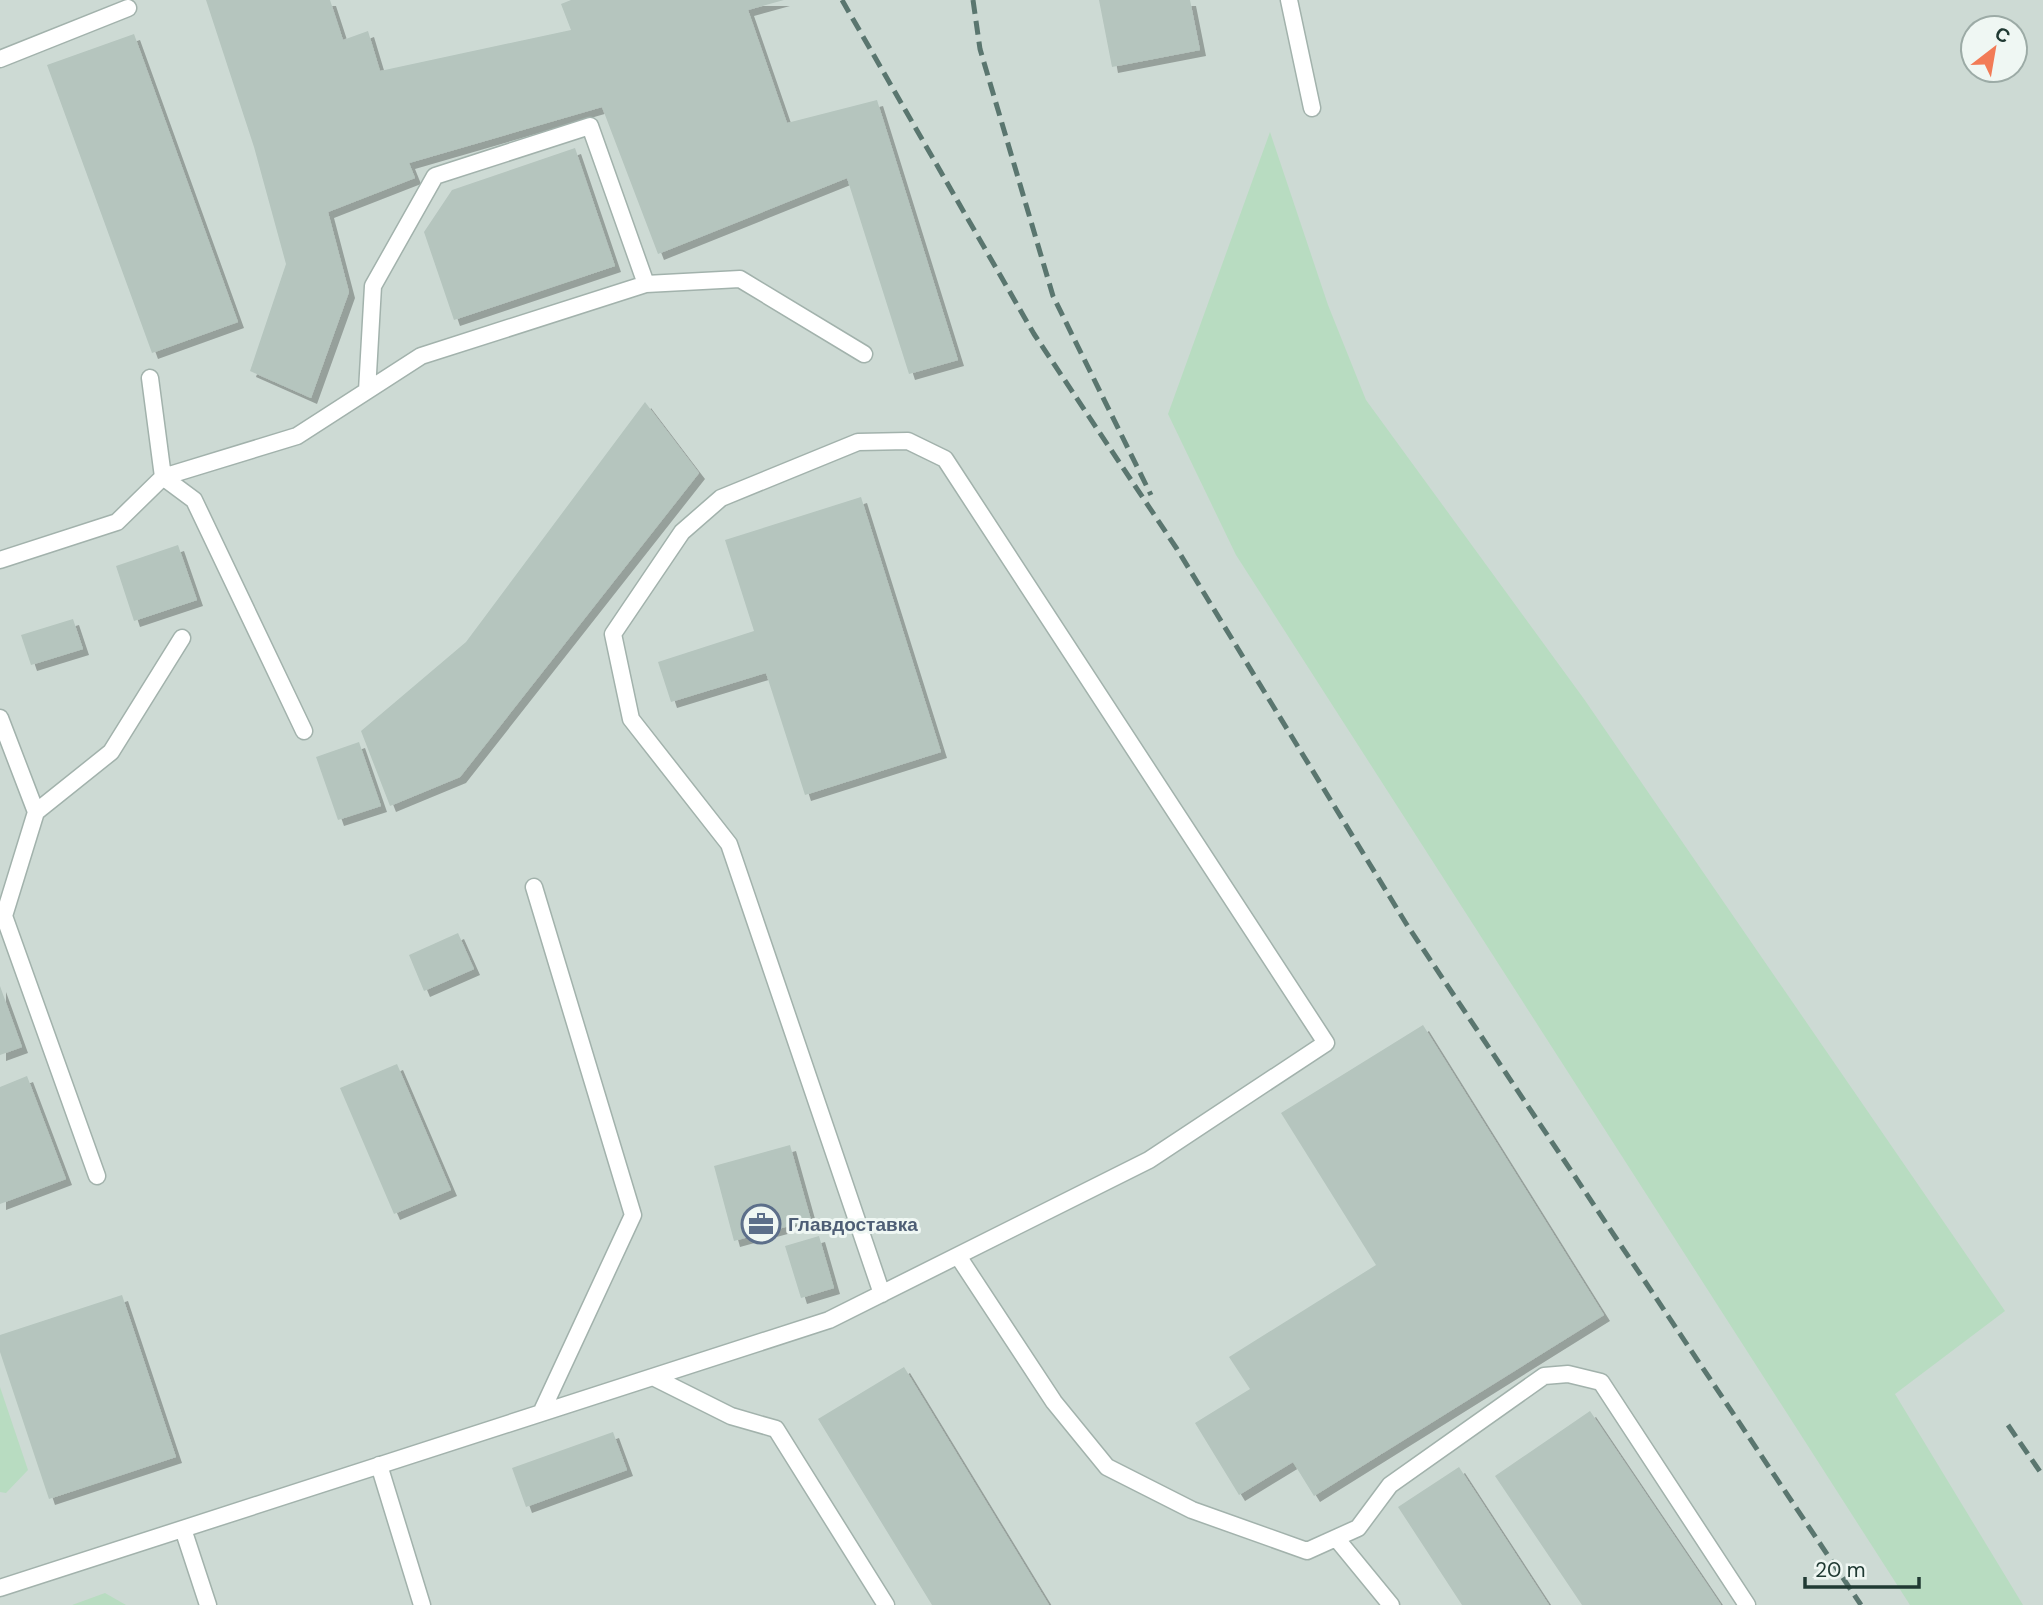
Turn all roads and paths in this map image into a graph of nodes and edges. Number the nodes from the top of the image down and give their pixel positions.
1 (1289, 0) edge
2 (128, 8) dead end
3 (0, 59) edge
4 (1312, 108) dead end
5 (646, 284) junction
6 (864, 354) dead end
7 (150, 378) dead end
8 (367, 391) junction
9 (163, 477) junction
10 (0, 559) edge
11 (182, 638) dead end
12 (0, 718) edge
13 (304, 731) dead end
14 (36, 812) junction
15 (534, 887) dead end
16 (97, 1175) dead end
17 (958, 1255) junction
18 (882, 1294) junction
19 (653, 1377) junction
20 (541, 1413) junction
21 (379, 1465) junction
22 (183, 1529) junction
23 (1336, 1538) junction
24 (0, 1588) edge
25 (208, 1605) edge
26 (422, 1605) edge
27 (886, 1605) edge
28 (1391, 1605) edge
29 (1747, 1605) edge

1 - 4 lane
2 - 3 lane
5 - 6 lane
5 - 8 lane
5 - 8 lane
7 - 9 lane
8 - 9 lane
9 - 10 lane
9 - 13 lane
11 - 14 lane
12 - 14 lane
14 - 16 lane
15 - 20 lane
17 - 18 lane
17 - 18 lane
17 - 23 lane
18 - 19 lane
19 - 20 lane
19 - 27 lane
20 - 21 lane
21 - 22 lane
21 - 26 lane
22 - 24 lane
22 - 25 lane
23 - 28 lane
23 - 29 lane

